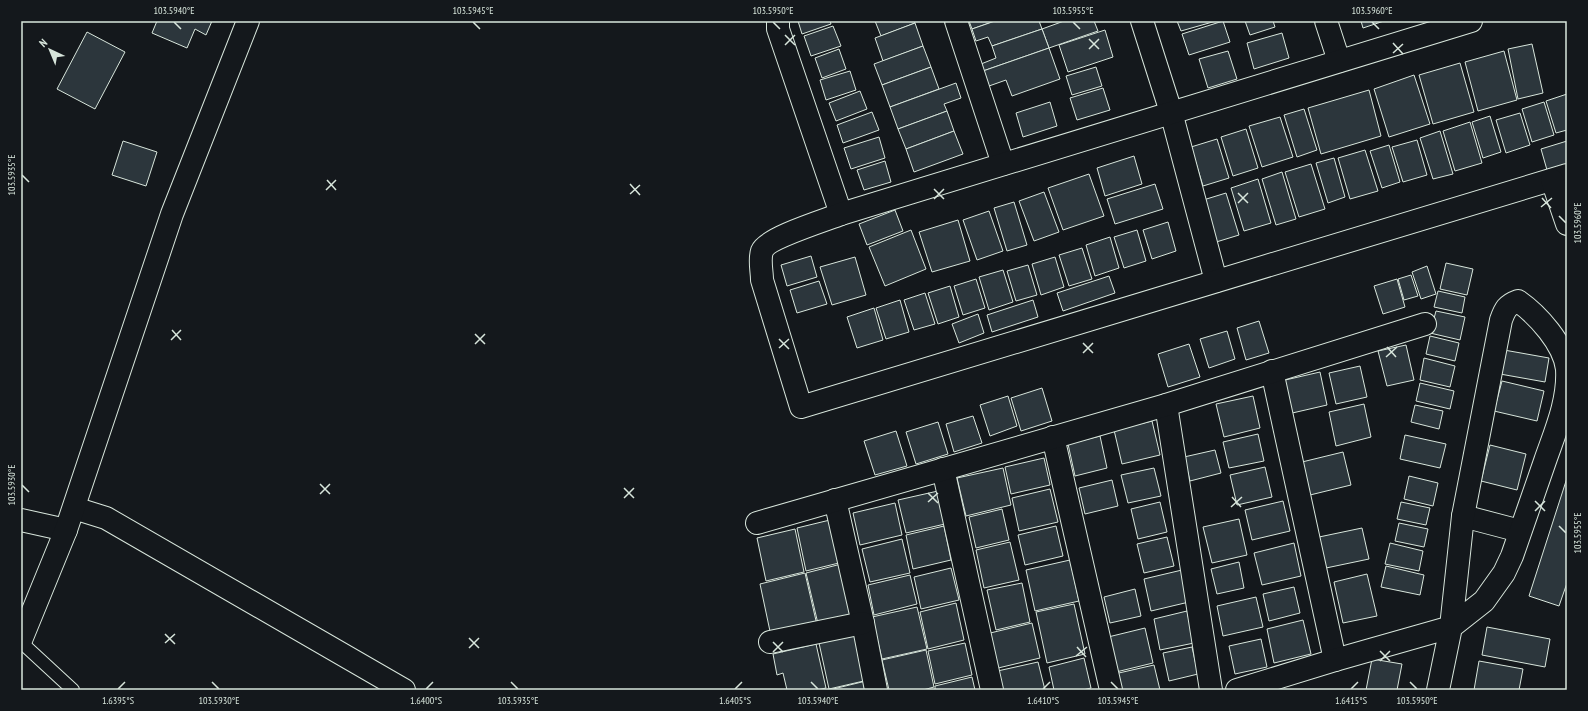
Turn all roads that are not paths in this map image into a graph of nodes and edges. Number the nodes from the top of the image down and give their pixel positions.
1 (248, 21) edge
2 (778, 21) edge
3 (956, 21) edge
4 (1142, 21) edge
5 (1326, 21) edge
6 (1471, 21) edge
7 (1339, 61) junction
8 (1171, 112) junction
9 (1003, 164) junction
10 (1559, 178) edge
11 (841, 214) junction
12 (1567, 224) edge
13 (1216, 281) junction
14 (1425, 324) dead end
15 (1272, 371) junction
16 (1166, 405) junction
17 (1053, 437) junction
18 (943, 469) junction
19 (835, 500) junction
20 (74, 508) junction
21 (1464, 516) junction
22 (21, 520) edge
23 (757, 523) dead end
24 (66, 530) junction
25 (1520, 531) junction
26 (863, 623) junction
27 (1451, 627) junction
28 (21, 641) edge
29 (770, 642) dead end
30 (1335, 660) junction
31 (74, 690) edge
32 (404, 690) edge
33 (876, 690) edge
34 (992, 690) edge
35 (1111, 690) edge
36 (1211, 690) edge
37 (1237, 690) edge
38 (1438, 690) edge

1 - 20 street
2 - 11 street
3 - 9 street
4 - 8 street
5 - 7 street
6 - 7 street
7 - 8 street
8 - 9 street
8 - 13 street
9 - 11 street
10 - 12 street
10 - 13 street
11 - 13 street
14 - 15 street
15 - 16 street
15 - 30 street
16 - 17 street
16 - 36 street
17 - 18 street
17 - 35 street
18 - 19 street
18 - 34 street
19 - 23 street
19 - 26 street
20 - 24 street
20 - 32 street
21 - 25 street
21 - 25 street
21 - 27 street
22 - 24 street
24 - 28 street
25 - 27 street
26 - 29 street
26 - 33 street
27 - 30 street
27 - 38 street
28 - 31 lane
30 - 37 street

